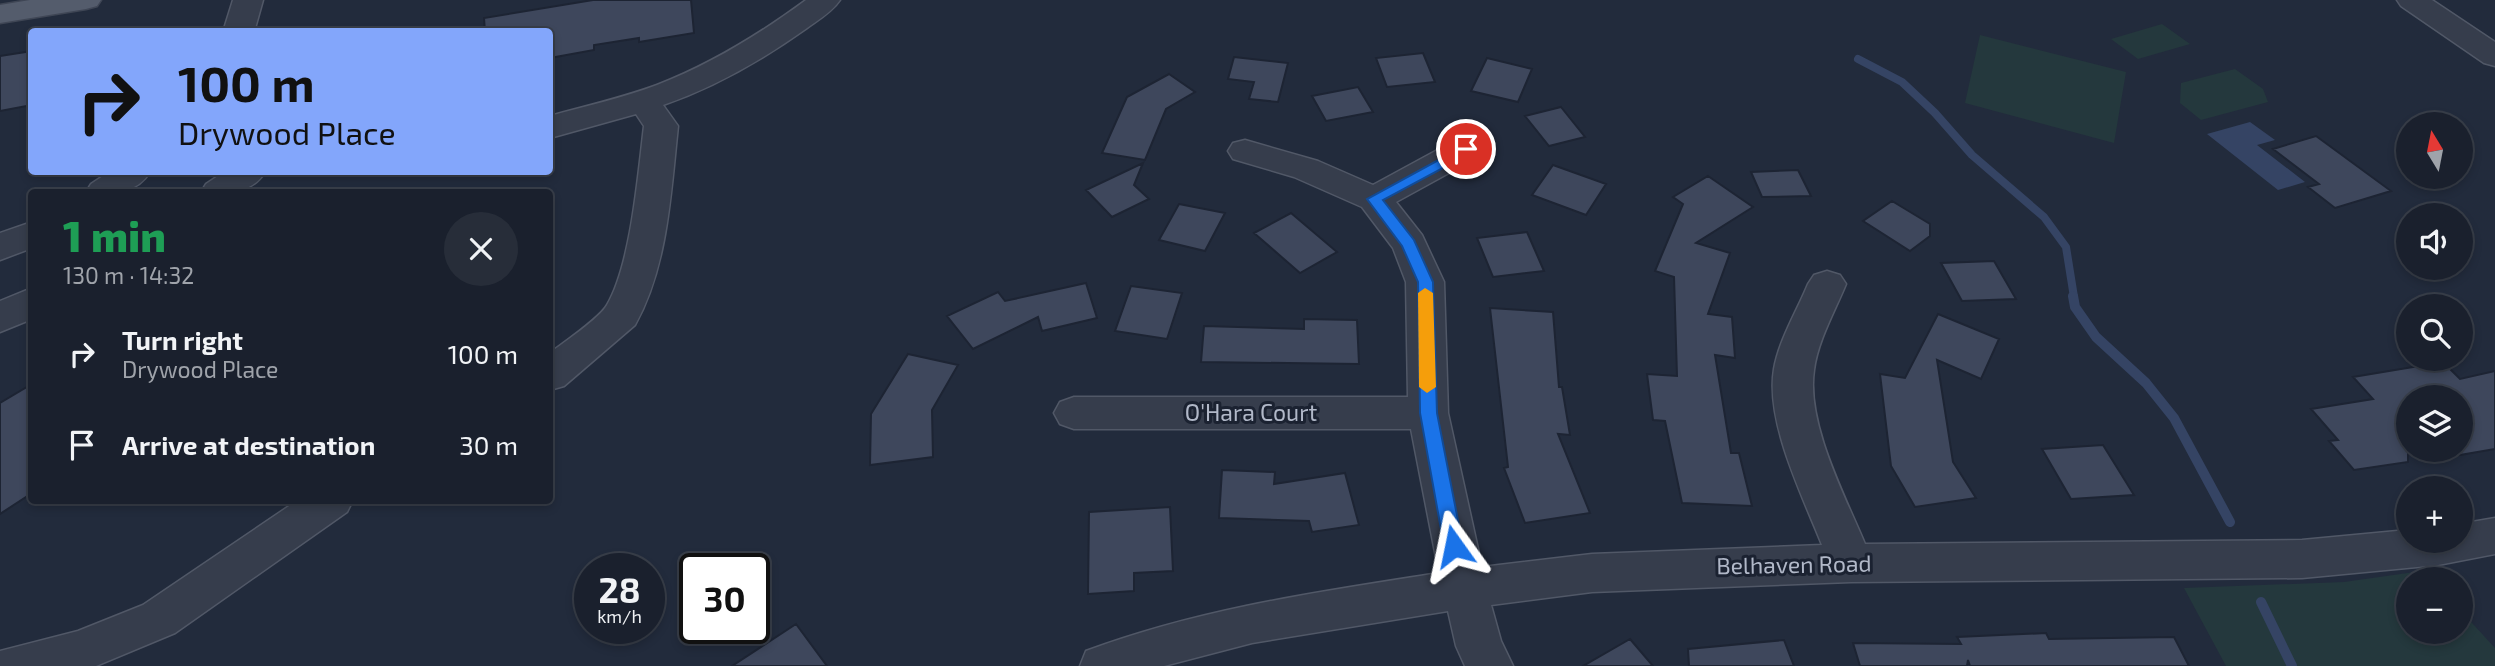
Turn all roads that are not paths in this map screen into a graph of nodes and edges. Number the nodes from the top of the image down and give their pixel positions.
1 (86, 0) edge
2 (248, 0) edge
3 (825, 0) edge
4 (2412, 0) edge
5 (0, 14) edge
6 (239, 28) edge
7 (2495, 56) edge
8 (644, 101) junction
9 (553, 126) edge
10 (1466, 149) dead end
11 (1245, 151) dead end
12 (129, 175) edge
13 (243, 175) edge
14 (108, 189) edge
15 (222, 189) edge
16 (1374, 199) junction
17 (28, 236) edge
18 (0, 247) edge
19 (1827, 284) dead end
20 (28, 304) edge
21 (0, 318) edge
22 (553, 372) edge
23 (1074, 413) dead end
24 (1428, 413) junction
25 (326, 504) edge
26 (2495, 536) edge
27 (1851, 563) junction
28 (1463, 589) junction
29 (16, 666) edge
30 (1103, 666) edge
31 (1490, 666) edge

1 - 5 main road
2 - 6 street
3 - 8 street
4 - 7 street
8 - 9 street
8 - 22 street
10 - 16 street
11 - 16 street
12 - 14 street
13 - 15 street
16 - 24 street
17 - 18 street
19 - 27 street
20 - 21 street
23 - 24 street, O'Hara Court
24 - 28 street
25 - 29 street
26 - 27 street, Belhaven Road
27 - 28 street, Belhaven Road
28 - 30 street, Belhaven Road
28 - 31 street

